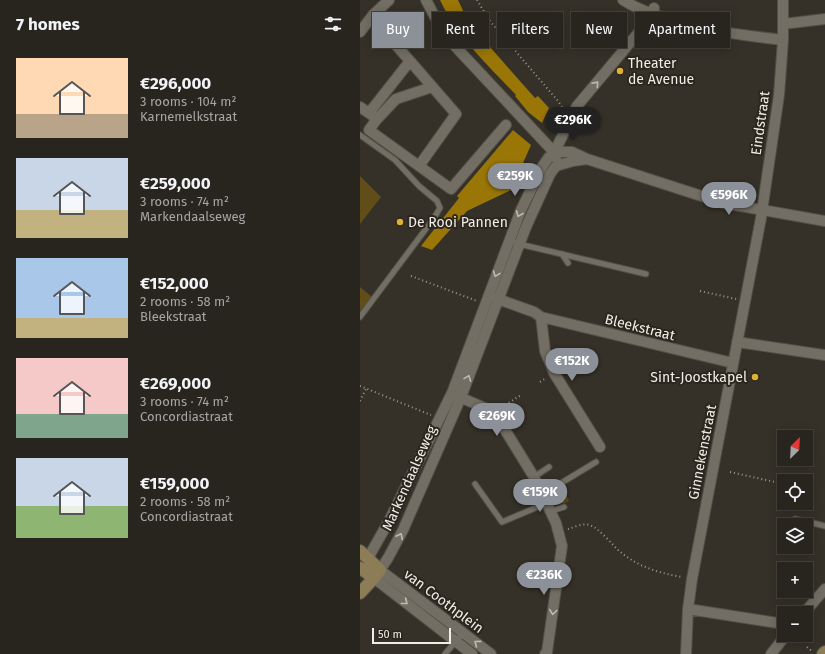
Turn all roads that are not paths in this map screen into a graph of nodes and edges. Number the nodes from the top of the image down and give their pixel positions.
1 (389, 0) edge
2 (426, 0) edge
3 (623, 0) edge
4 (783, 0) edge
5 (653, 11) junction
6 (781, 19) junction
7 (825, 19) edge
8 (360, 32) edge
9 (783, 40) junction
10 (398, 48) edge
11 (410, 61) junction
12 (432, 87) junction
13 (360, 107) edge
14 (373, 116) junction
15 (506, 124) dead end
16 (360, 135) edge
17 (554, 153) junction
18 (587, 159) junction
19 (573, 161) junction
20 (419, 166) junction
21 (556, 166) junction
22 (762, 210) junction
23 (825, 221) edge
24 (509, 240) junction
25 (519, 244) junction
26 (562, 254) junction
27 (568, 263) dead end
28 (646, 274) dead end
29 (498, 299) junction
30 (486, 300) junction
31 (542, 317) junction
32 (360, 318) edge
33 (737, 342) junction
34 (824, 354) edge
35 (733, 363) junction
36 (456, 395) junction
37 (600, 447) dead end
38 (596, 462) dead end
39 (549, 467) dead end
40 (534, 477) junction
41 (475, 484) dead end
42 (547, 503) junction
43 (564, 507) dead end
44 (813, 523) edge
45 (824, 525) edge
46 (364, 554) edge
47 (360, 568) edge
48 (377, 574) junction
49 (825, 589) edge
50 (360, 593) edge
51 (810, 606) edge
52 (688, 609) junction
53 (777, 623) edge
54 (463, 633) junction
55 (456, 642) junction
56 (780, 642) edge
57 (446, 654) edge
58 (472, 654) edge
59 (491, 654) edge
60 (545, 654) edge
61 (686, 654) edge
62 (771, 654) edge

1 - 8 street
2 - 17 street
3 - 5 street
4 - 6 street, Eindstraat
5 - 9 street
17 -> 5 street, Markendaalseweg
6 - 7 street
6 - 9 street, Eindstraat
9 - 22 street, Eindstraat
10 - 11 street
11 - 12 street
11 - 14 street
12 - 14 street
12 - 20 street
13 - 14 street
14 - 20 street
15 - 20 street
16 - 32 lane
17 - 18 street
17 - 19 street
17 - 21 street
17 -> 24 street, Markendaalseweg
18 - 19 street
18 - 22 street
19 - 21 street
21 - 25 street, Markendaalseweg
22 - 23 street
22 - 33 street, Ginnekenstraat
24 - 25 lane
24 -> 30 street, Markendaalseweg
25 - 26 lane
25 - 29 street, Markendaalseweg
26 - 27 lane
26 - 28 lane
29 - 30 street
29 - 31 street, Bleekstraat
36 -> 29 street, Markendaalseweg
30 - 36 street, Markendaalseweg
31 - 35 street, Bleekstraat
31 - 37 street
33 - 34 street
33 - 35 street, Ginnekenstraat
35 - 52 street, Ginnekenstraat
36 - 40 street
36 - 46 street, Markendaalseweg
48 -> 36 street, Markendaalseweg
38 - 42 lane
39 - 40 lane
40 - 42 street
41 - 42 lane
42 - 43 lane
42 -> 60 street
44 - 45 lane
46 - 47 main road, Markendaalseweg
46 - 48 main road
47 - 48 main road, Markendaalseweg
48 - 50 main road, Markendaalseweg
48 - 54 street, van Coothplein
48 -> 55 street, van Coothplein
49 - 51 street
52 - 53 street
52 - 61 street, Ginnekenstraat
54 - 55 lane
59 -> 54 street, van Coothplein
55 - 57 lane
55 - 58 street, van Coothplein
56 - 62 street

